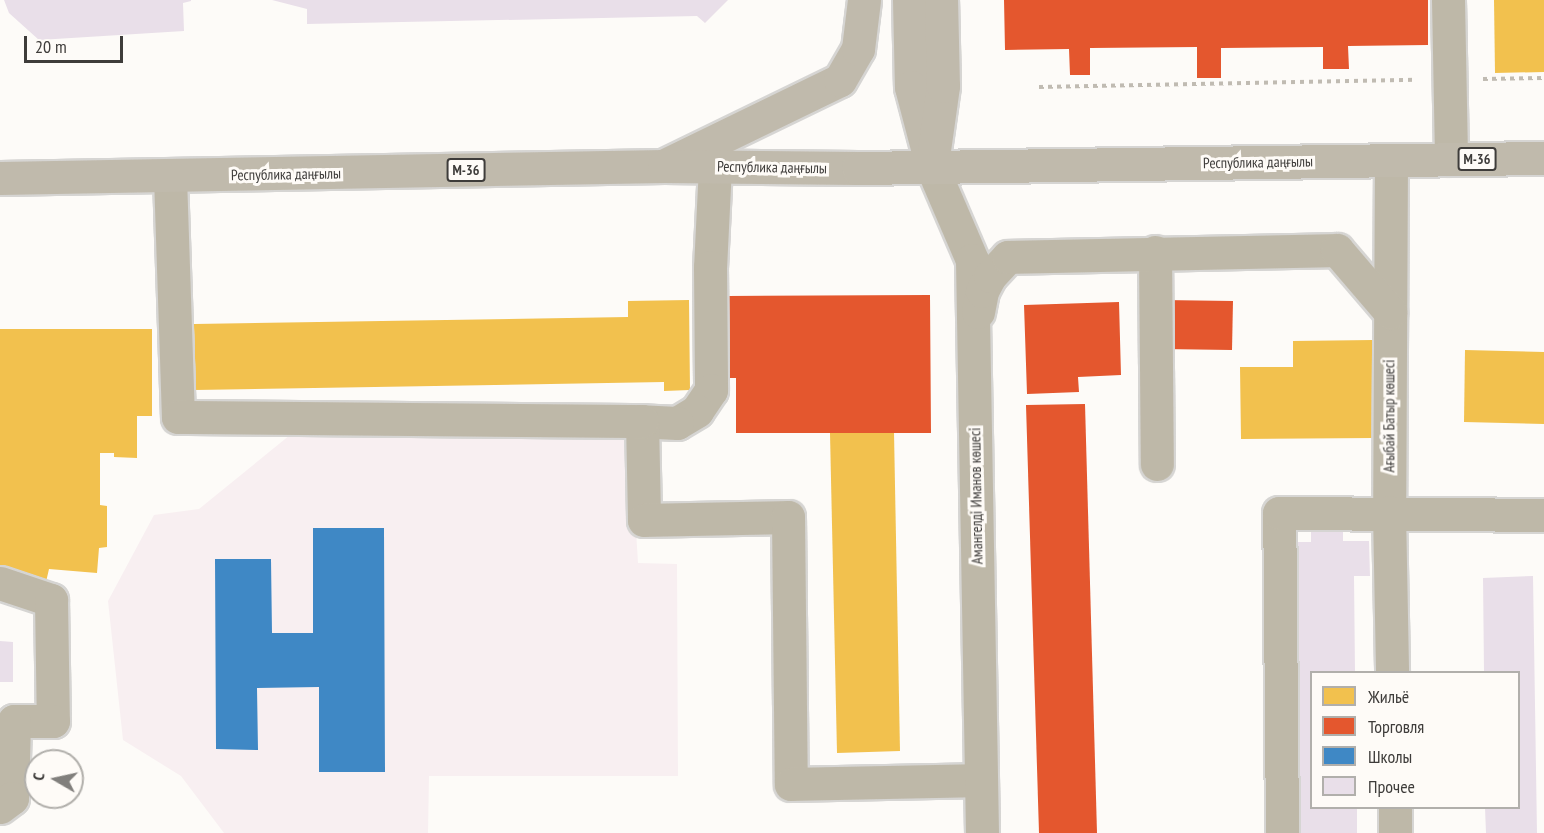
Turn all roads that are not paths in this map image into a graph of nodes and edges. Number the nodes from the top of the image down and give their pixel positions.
1 (864, 0) edge
2 (909, 0) edge
3 (941, 0) edge
4 (1448, 0) edge
5 (1544, 158) edge
6 (1401, 159) junction
7 (1451, 159) junction
8 (664, 166) junction
9 (716, 166) junction
10 (932, 166) junction
11 (170, 177) junction
12 (0, 178) edge
13 (1155, 252) junction
14 (1390, 312) junction
15 (973, 341) junction
16 (642, 421) junction
17 (1157, 464) dead end
18 (1389, 512) junction
19 (1544, 515) edge
20 (0, 583) edge
21 (1392, 671) edge
22 (981, 780) junction
23 (0, 807) edge
24 (1395, 809) edge
25 (982, 833) edge
26 (1282, 833) edge
27 (1395, 833) edge

1 - 8 main road
2 - 10 main road, Амангелді Иманов көшесі
3 - 10 main road
4 - 7 street
5 - 7 main road, Республика даңғылы / M-36
6 - 7 main road, Республика даңғылы / M-36
6 - 10 main road, Республика даңғылы
6 - 14 street, Ағыбай Батыр көшесі
8 - 9 main road, Республика даңғылы / M-36
8 - 11 main road, Республика даңғылы / M-36
9 - 10 main road, Республика даңғылы / M-36
9 - 16 street
10 - 15 street, Амангелді Иманов көшесі
11 - 12 main road, Республика даңғылы / M-36
11 - 16 street
13 - 14 street
13 - 15 street
13 - 17 street
14 - 18 street, Ағыбай Батыр көшесі
15 - 22 street, Амангелді Иманов көшесі
16 - 22 street
18 - 19 street
18 - 21 street, Ағыбай Батыр көшесі
18 - 26 street
20 - 23 street
22 - 25 street, Амангелді Иманов көшесі
24 - 27 street

